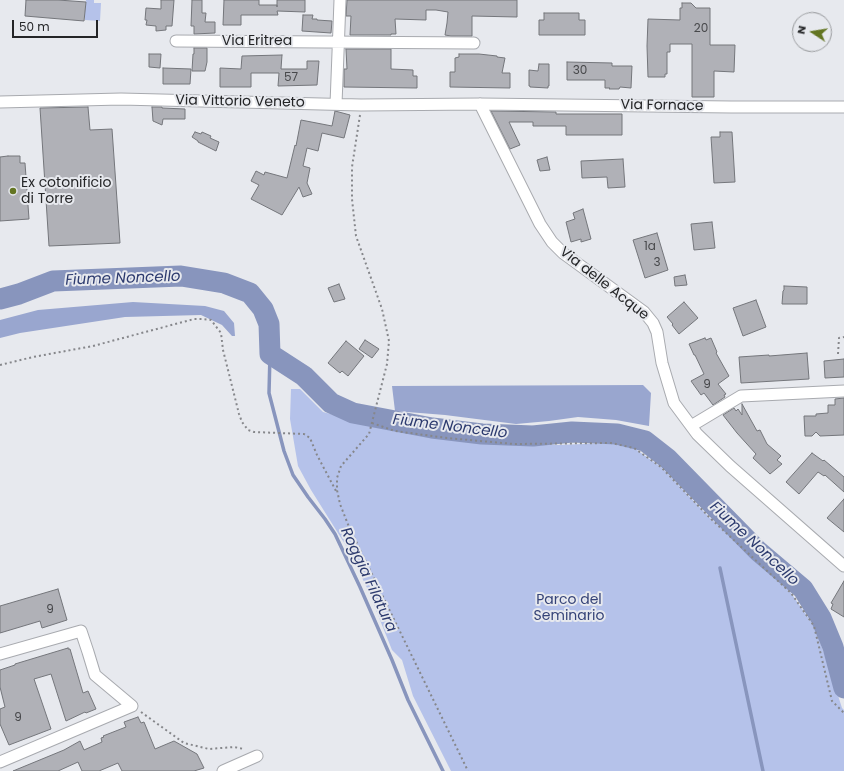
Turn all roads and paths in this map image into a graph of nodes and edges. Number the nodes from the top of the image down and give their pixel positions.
1 (340, 0) edge
2 (176, 41) dead end
3 (339, 42) junction
4 (474, 43) dead end
5 (0, 102) edge
6 (336, 104) junction
7 (480, 104) junction
8 (361, 105) junction
9 (844, 107) edge
10 (844, 338) edge
11 (838, 354) dead end
12 (0, 364) edge
13 (844, 391) edge
14 (372, 423) junction
15 (691, 426) junction
16 (338, 495) junction
17 (844, 566) edge
18 (0, 654) edge
19 (132, 706) junction
20 (844, 713) edge
21 (257, 756) joint
22 (0, 762) edge
23 (223, 771) edge
24 (468, 771) edge

1 - 3 street
2 - 3 street, Via Eritrea
3 - 4 street, Via Eritrea
3 - 6 street
5 - 6 street, Via Vittorio Veneto
6 - 8 street, Via Vittorio Veneto
7 - 8 street, Via Vittorio Veneto
7 - 9 street, Via Fornace
7 - 15 street, Via delle Acque
8 - 14 path
10 - 11 path
12 - 16 path
13 - 15 street
14 - 16 path
14 - 20 path
15 - 17 street, Via delle Acque
16 - 24 path
18 - 19 street
19 - 21 path
19 - 22 street
21 - 23 street

